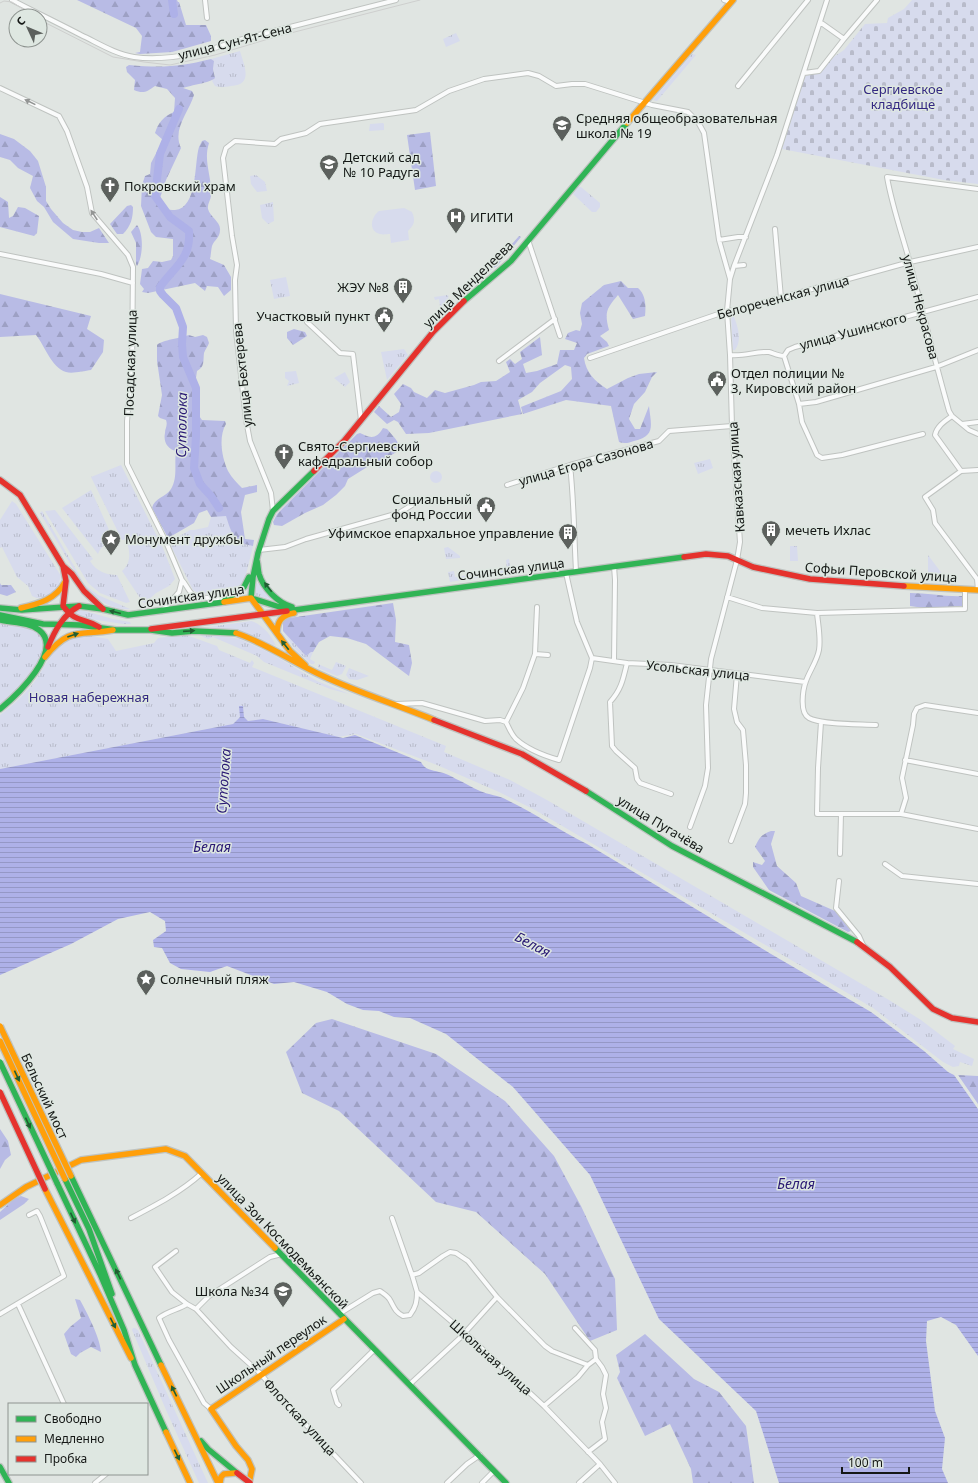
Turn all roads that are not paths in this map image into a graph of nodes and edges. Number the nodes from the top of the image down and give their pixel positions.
1 (12, 0) edge
2 (205, 0) edge
3 (396, 0) edge
4 (724, 0) edge
5 (808, 0) edge
6 (827, 0) edge
7 (877, 0) edge
8 (732, 1) edge
9 (207, 18) dead end
10 (820, 22) junction
11 (844, 40) junction
12 (804, 73) junction
13 (738, 86) dead end
14 (0, 88) edge
15 (645, 103) junction
16 (978, 189) edge
17 (775, 230) dead end
18 (746, 237) junction
19 (528, 240) junction
20 (719, 240) junction
21 (978, 247) edge
22 (0, 254) edge
23 (910, 262) junction
24 (744, 265) dead end
25 (734, 266) junction
26 (730, 279) junction
27 (132, 283) junction
28 (978, 297) edge
29 (781, 298) junction
30 (727, 311) junction
31 (923, 312) junction
32 (555, 319) junction
33 (307, 322) dead end
34 (560, 336) dead end
35 (978, 350) edge
36 (730, 355) junction
37 (784, 356) junction
38 (590, 358) dead end
39 (499, 361) dead end
40 (936, 367) junction
41 (800, 404) junction
42 (952, 416) junction
43 (361, 420) junction
44 (978, 422) edge
45 (962, 424) junction
46 (732, 426) junction
47 (923, 434) dead end
48 (978, 434) edge
49 (570, 465) junction
50 (978, 470) edge
51 (961, 471) junction
52 (0, 480) edge
53 (507, 485) dead end
54 (412, 505) dead end
55 (273, 511) junction
56 (259, 550) junction
57 (256, 560) junction
58 (737, 560) junction
59 (63, 566) junction
60 (614, 566) junction
61 (576, 571) junction
62 (566, 573) junction
63 (182, 580) junction
64 (966, 589) junction
65 (978, 590) edge
66 (727, 597) junction
67 (251, 598) junction
68 (224, 601) junction
69 (63, 606) junction
70 (326, 606) junction
71 (77, 607) junction
72 (537, 607) dead end
73 (0, 608) edge
74 (103, 609) junction
75 (14, 610) junction
76 (288, 610) junction
77 (162, 611) junction
78 (68, 613) junction
79 (817, 613) junction
80 (262, 614) junction
81 (0, 615) edge
82 (74, 619) junction
83 (0, 620) edge
84 (61, 622) junction
85 (100, 628) junction
86 (116, 630) junction
87 (151, 630) junction
88 (277, 634) junction
89 (535, 654) junction
90 (548, 655) dead end
91 (44, 656) junction
92 (592, 658) junction
93 (614, 661) junction
94 (627, 663) junction
95 (710, 671) junction
96 (314, 672) junction
97 (737, 674) junction
98 (805, 682) junction
99 (393, 704) junction
100 (0, 709) edge
101 (978, 713) edge
102 (506, 722) junction
103 (821, 722) junction
104 (876, 724) dead end
105 (905, 760) junction
106 (978, 774) edge
107 (671, 794) dead end
108 (841, 814) junction
109 (901, 814) junction
110 (690, 827) dead end
111 (978, 829) edge
112 (731, 841) dead end
113 (840, 854) dead end
114 (885, 864) dead end
115 (840, 882) dead end
116 (978, 884) edge
117 (863, 945) junction
118 (978, 1022) edge
119 (0, 1026) edge
120 (0, 1041) edge
121 (0, 1062) edge
122 (0, 1092) edge
123 (202, 1173) junction
124 (68, 1178) junction
125 (0, 1205) edge
126 (29, 1215) dead end
127 (131, 1218) dead end
128 (392, 1218) dead end
129 (176, 1251) dead end
130 (282, 1254) junction
131 (412, 1275) junction
132 (417, 1292) junction
133 (497, 1297) junction
134 (18, 1304) junction
135 (187, 1304) junction
136 (196, 1309) junction
137 (0, 1314) edge
138 (341, 1317) junction
139 (575, 1328) dead end
140 (124, 1330) junction
141 (465, 1333) junction
142 (375, 1349) junction
143 (596, 1359) junction
144 (134, 1365) junction
145 (588, 1365) junction
146 (261, 1374) junction
147 (409, 1385) junction
148 (64, 1403) edge
149 (339, 1406) dead end
150 (544, 1406) junction
151 (211, 1409) junction
152 (191, 1426) junction
153 (588, 1452) junction
154 (480, 1455) junction
155 (600, 1464) junction
156 (0, 1467) edge
157 (494, 1471) junction
158 (237, 1473) junction
159 (105, 1475) edge
160 (9, 1483) edge
161 (95, 1483) edge
162 (190, 1483) edge
163 (219, 1483) edge
164 (250, 1483) edge
165 (361, 1483) edge
166 (447, 1483) edge
167 (482, 1483) edge
168 (506, 1483) edge
169 (579, 1483) edge
170 (615, 1483) edge

1 - 3 street, улица Сун-Ят-Сена
2 - 9 street
4 - 8 street
5 - 13 street
6 - 10 street, Кавказская улица
7 - 11 street
8 - 15 main road, улица Менделеева
10 - 11 street
10 - 12 street, Кавказская улица
11 - 12 street
12 - 18 street, Кавказская улица
27 -> 14 street, Посадская улица
15 - 19 main road, улица Менделеева
15 - 20 street, Кавказская улица
15 - 55 street, улица Бехтерева
16 - 23 street, улица Некрасова
17 - 29 street
18 - 20 street
18 - 25 street, Кавказская улица
19 - 32 street
19 - 43 main road, улица Менделеева
20 - 26 street, Кавказская улица
21 - 23 street, Белореченская улица
22 - 27 street
23 - 29 street, Белореченская улица
23 - 31 street, улица Некрасова
24 - 25 street
25 - 26 street, Кавказская улица
26 - 30 street, Кавказская улица
27 - 63 street, Посадская улица
28 - 31 street, улица Ушинского
29 - 30 street, Белореченская улица
30 - 36 street, Кавказская улица
30 - 38 street, Белореченская улица
31 - 37 street, улица Ушинского
31 - 40 street, улица Некрасова
32 - 34 street
32 - 39 street
33 - 43 street
35 - 40 street
36 - 37 street, улица Ушинского
36 - 46 street, Кавказская улица
37 - 41 street
40 - 41 street
40 - 42 street, улица Некрасова
41 - 47 street
42 - 45 street
42 - 51 street
43 - 55 main road, улица Менделеева
44 - 45 street
45 - 48 street
46 - 49 street, улица Егора Сазонова
46 - 58 street, Кавказская улица
49 - 53 street, улица Егора Сазонова
49 - 61 street
50 - 51 street
51 - 65 street
52 - 59 main road
54 - 56 street
55 - 56 main road, улица Менделеева
56 - 57 main road, улица Менделеева
57 - 67 main road, улица Менделеева
57 - 68 main road
70 -> 57 main road
58 - 60 main road, Сочинская улица
58 - 64 main road, Софьи Перовской улица
58 - 66 street, Кавказская улица
59 - 69 main road
59 - 74 main road
59 - 75 main road
60 - 61 main road, Сочинская улица
60 - 93 street
61 - 62 main road, Сочинская улица
62 - 70 main road, Сочинская улица
62 - 92 street
63 - 68 street, Посадская улица
63 - 77 street
64 - 65 main road, Софьи Перовской улица
64 - 79 street
66 - 79 street
66 - 95 street, Кавказская улица
67 - 68 main road, Сочинская улица
67 - 76 main road, Сочинская улица
67 - 80 main road
68 - 77 main road, Сочинская улица
69 - 71 main road, Сочинская улица
69 - 75 main road, Сочинская улица
69 - 78 main road
69 - 84 main road
70 - 76 main road, Сочинская улица
70 - 88 main road
71 - 74 main road, Сочинская улица
71 - 78 main road
71 - 82 main road
72 - 89 street
73 - 75 main road, Сочинская улица
77 -> 74 main road, Сочинская улица
76 - 80 main road, Сочинская улица
78 - 82 main road
78 - 84 main road
79 - 98 street
80 - 87 main road, Сочинская улица
80 - 88 main road
81 - 84 main road, Сочинская улица
82 - 85 main road
83 - 91 main road
84 - 85 main road, Сочинская улица
84 - 91 main road
85 - 86 main road, Сочинская улица
86 - 87 main road, Сочинская улица
91 -> 86 main road
87 -> 96 main road
96 -> 88 main road
89 - 90 street
89 - 102 street
91 - 100 main road
92 - 93 street, Усольская улица
92 - 102 street
93 - 94 street, Усольская улица
94 - 95 street, Усольская улица
94 - 107 street
95 - 97 street, Усольская улица
95 - 110 street, Кавказская улица
96 - 99 main road, улица Пугачёва
97 - 98 street, Усольская улица
97 - 112 street
98 - 103 street
99 - 102 street
99 - 117 main road, улица Пугачёва
101 - 105 street
103 - 104 street
103 - 108 street
105 - 106 street
105 - 109 street
108 - 109 street
108 - 113 street
109 - 111 street
114 - 116 street
115 - 117 street
117 - 118 main road, улица Пугачёва
119 - 124 main road, Бельский мост, bridge
120 -> 124 main road, Бельский мост, bridge
121 -> 140 main road, Бельский мост, bridge
122 -> 144 main road, bridge
123 - 125 main road, улица Зои Космодемьянской
123 - 127 street
123 - 130 main road, улица Зои Космодемьянской
124 - 140 main road
152 -> 124 main road
126 - 134 street
128 - 131 street
129 - 135 street, Флотская улица
130 - 136 street
130 - 138 main road, улица Зои Космодемьянской
131 - 132 street
131 - 133 street
132 - 138 street, Школьный переулок
132 - 141 street, Школьная улица
133 - 141 street
133 - 145 street
134 - 137 street
134 - 148 street
135 - 136 street, Флотская улица
135 - 151 street
136 - 146 street, Флотская улица
138 - 142 main road, улица Зои Космодемьянской
138 - 146 main road, Школьный переулок
139 - 143 street
140 - 144 main road
141 - 147 street
141 - 150 street, Школьная улица
142 - 147 main road, улица Зои Космодемьянской
142 - 149 street
143 - 145 street
143 - 153 street
144 -> 162 main road
145 - 150 street
146 - 151 main road, Школьный переулок
146 - 165 street, Флотская улица
147 - 154 main road, улица Зои Космодемьянской
150 - 153 street, Школьная улица
151 - 164 main road
152 - 158 main road
152 - 163 main road
153 - 155 street, Школьная улица
154 - 157 main road, улица Зои Космодемьянской
154 - 166 street
155 - 169 street
155 - 170 street, Школьная улица
156 - 160 main road
157 - 167 street
157 - 168 main road, улица Зои Космодемьянской
158 - 163 main road
158 - 164 main road, bridge
159 - 161 street

